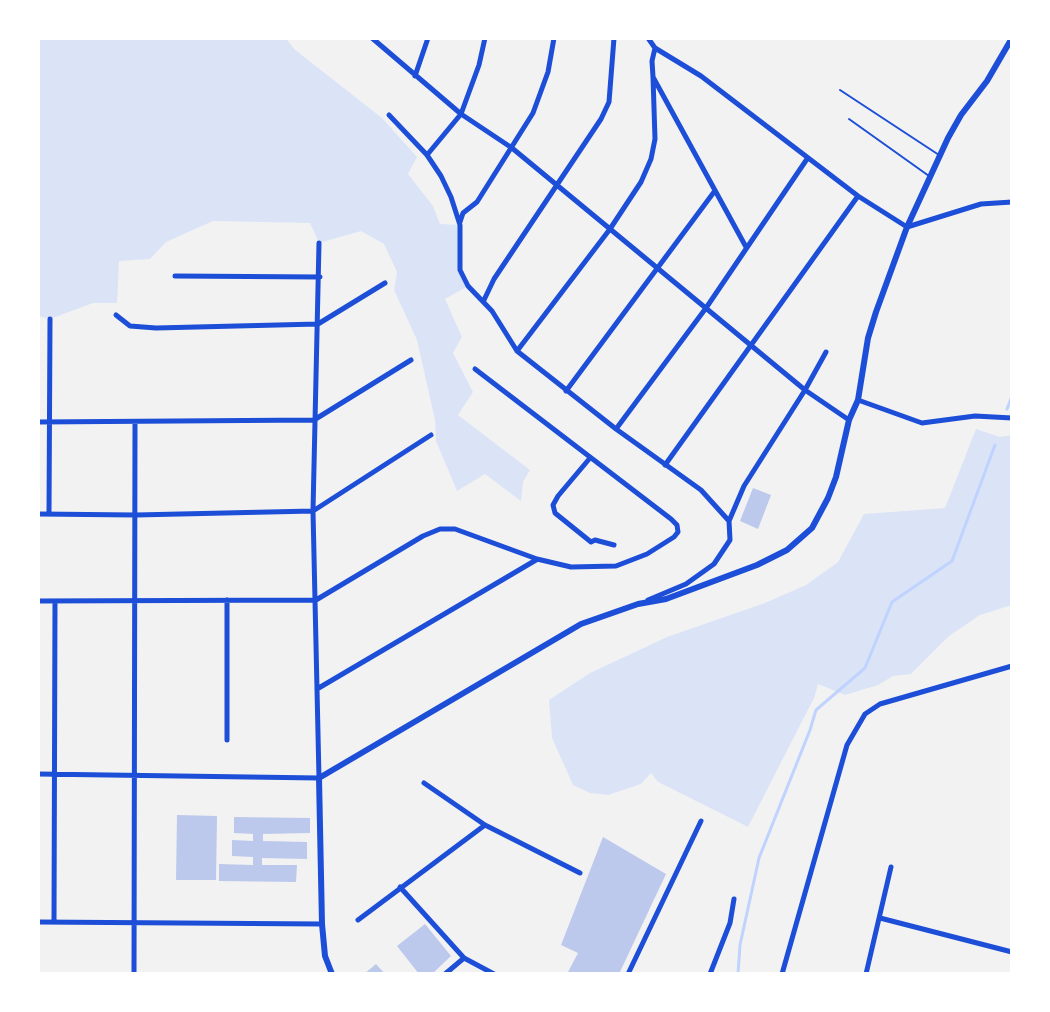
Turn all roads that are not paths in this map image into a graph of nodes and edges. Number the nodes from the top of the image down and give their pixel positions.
1 (372, 38) edge
2 (428, 38) edge
3 (485, 38) edge
4 (554, 38) edge
5 (614, 38) edge
6 (648, 38) edge
7 (1012, 38) edge
8 (655, 48) junction
9 (415, 76) junction
10 (653, 77) junction
11 (840, 90) dead end
12 (461, 114) junction
13 (389, 115) dead end
14 (849, 119) dead end
15 (512, 148) junction
16 (427, 155) junction
17 (941, 156) junction
18 (807, 159) junction
19 (930, 177) junction
20 (558, 186) junction
21 (714, 192) junction
22 (858, 196) junction
23 (1012, 202) edge
24 (460, 225) junction
25 (907, 227) junction
26 (610, 229) junction
27 (319, 243) dead end
28 (746, 247) junction
29 (658, 270) junction
30 (175, 276) dead end
31 (320, 277) junction
32 (385, 283) dead end
33 (484, 301) junction
34 (706, 308) junction
35 (116, 315) dead end
36 (50, 319) dead end
37 (318, 324) junction
38 (749, 345) junction
39 (517, 351) junction
40 (826, 352) dead end
41 (411, 360) dead end
42 (475, 369) dead end
43 (805, 390) junction
44 (566, 391) junction
45 (858, 400) junction
46 (1012, 418) edge
47 (314, 420) junction
48 (849, 420) junction
49 (38, 422) edge
50 (48, 422) junction
51 (135, 423) junction
52 (616, 429) junction
53 (431, 435) dead end
54 (590, 458) junction
55 (665, 465) junction
56 (313, 511) junction
57 (38, 514) edge
58 (49, 514) junction
59 (136, 515) junction
60 (729, 521) junction
61 (614, 545) dead end
62 (537, 559) junction
63 (136, 600) junction
64 (227, 600) junction
65 (316, 600) junction
66 (38, 601) edge
67 (55, 601) junction
68 (638, 604) junction
69 (1012, 666) edge
70 (316, 689) junction
71 (227, 740) dead end
72 (38, 774) edge
73 (53, 774) junction
74 (135, 776) junction
75 (319, 778) junction
76 (424, 783) dead end
77 (701, 821) dead end
78 (485, 825) junction
79 (891, 867) dead end
80 (580, 873) dead end
81 (400, 887) junction
82 (734, 899) dead end
83 (880, 918) junction
84 (358, 920) dead end
85 (38, 922) edge
86 (54, 922) junction
87 (133, 923) junction
88 (322, 924) junction
89 (1012, 952) edge
90 (464, 958) junction
91 (134, 974) edge
92 (332, 974) edge
93 (445, 974) edge
94 (494, 974) edge
95 (628, 974) edge
96 (710, 974) edge
97 (783, 974) edge
98 (866, 974) edge

1 - 9 street
2 - 9 street
3 - 12 street
4 - 15 street
5 - 20 street
6 - 8 street
7 - 17 street
8 - 10 street
8 - 18 street
9 - 12 street
10 - 21 street
10 - 26 street
11 - 17 lane
12 - 15 street
12 - 16 street
13 - 16 street
14 - 19 lane
15 - 20 street
15 - 24 street
16 - 24 street
17 - 19 street
18 - 22 street
18 - 28 street
19 - 25 street
20 - 26 street
20 - 33 street
21 - 28 street
21 - 29 street
22 - 25 street
22 - 38 street
23 - 25 street
24 - 33 street
25 - 45 street
26 - 29 street
26 - 39 street
27 - 31 street
28 - 34 street
29 - 34 street
29 - 44 street
30 - 31 street
31 - 37 street
32 - 37 street
33 - 39 street
34 - 38 street
34 - 52 street
35 - 37 street
36 - 50 street
37 - 47 street
38 - 43 street
38 - 55 street
39 - 44 street
40 - 43 street
41 - 47 street
42 - 54 street
43 - 48 street
43 - 60 street
44 - 52 street
45 - 46 street
45 - 48 street
47 - 51 street
47 - 56 street
48 - 68 street
49 - 50 street
50 - 51 street
50 - 58 street
51 - 59 street
52 - 55 street
53 - 56 street
54 - 61 street
54 - 62 street
55 - 60 street
56 - 59 street
56 - 65 street
57 - 58 street
58 - 59 street
59 - 63 street
60 - 68 street
62 - 65 street
62 - 70 street
63 - 64 street
63 - 67 street
63 - 74 street
64 - 65 street
64 - 71 street
65 - 70 street
66 - 67 street
67 - 73 street
68 - 75 street
69 - 97 street
70 - 75 street
72 - 73 street
73 - 74 street
73 - 86 street
74 - 75 street
74 - 87 street
75 - 88 street
76 - 78 street
77 - 95 street
78 - 80 street
78 - 81 street
79 - 83 street
81 - 84 street
81 - 90 street
82 - 96 street
83 - 89 street
83 - 98 street
85 - 86 street
86 - 87 street
87 - 88 street
87 - 91 street
88 - 92 street
90 - 93 street
90 - 94 street

